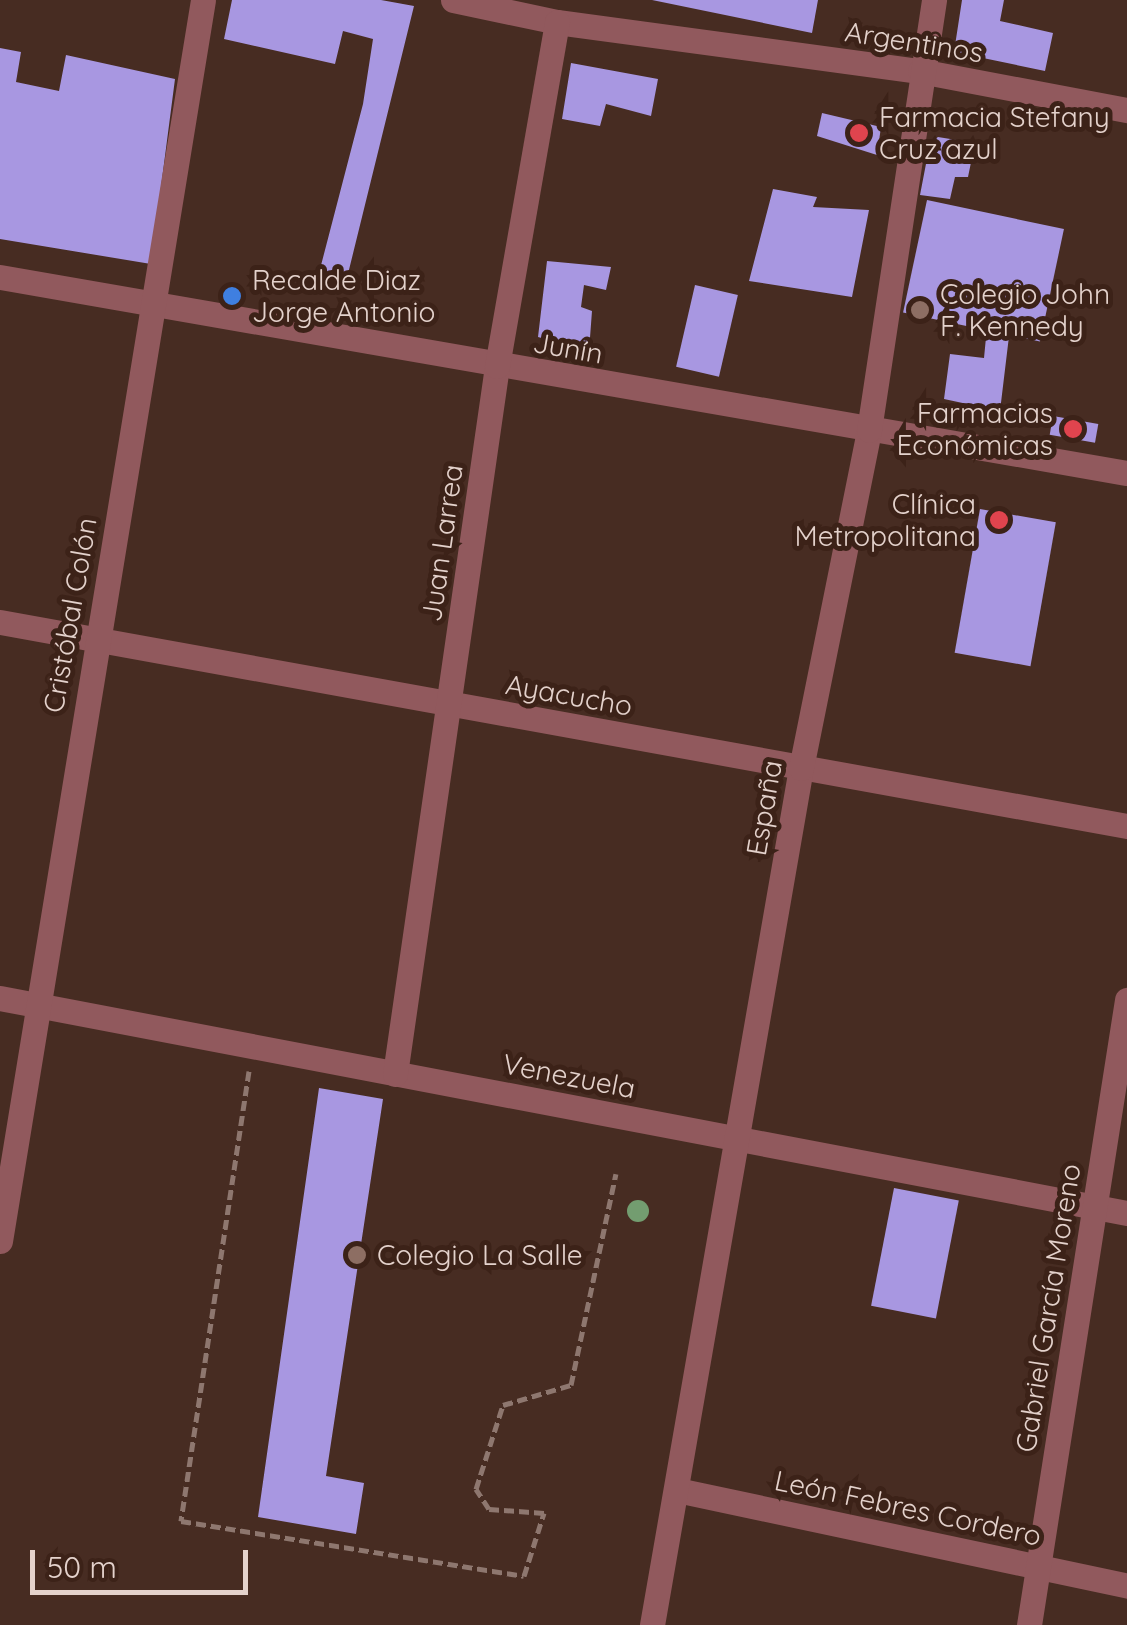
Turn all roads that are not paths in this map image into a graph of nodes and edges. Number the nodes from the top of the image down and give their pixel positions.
1 (203, 0) edge
2 (453, 0) edge
3 (934, 0) edge
4 (556, 22) junction
5 (920, 71) junction
6 (1127, 110) edge
7 (0, 277) edge
8 (154, 307) junction
9 (496, 366) junction
10 (868, 430) junction
11 (1127, 473) edge
12 (0, 622) edge
13 (96, 640) junction
14 (450, 704) junction
15 (801, 768) junction
16 (1127, 826) edge
17 (0, 998) edge
18 (1127, 1000) edge
19 (34, 1004) junction
20 (396, 1074) junction
21 (740, 1140) junction
22 (1094, 1206) junction
23 (1127, 1213) edge
24 (0, 1241) edge
25 (677, 1490) junction
26 (1038, 1566) junction
27 (1127, 1586) edge
28 (652, 1625) edge
29 (1029, 1625) edge

1 - 8 street, Cristóbal Colón
2 - 4 street, Argentinos
3 - 5 street, España
4 - 5 street, Argentinos
4 - 9 street, Juan Larrea
5 - 6 street, Argentinos
5 - 10 street, España
7 - 8 street, Junín
8 - 9 street, Junín
8 - 13 street, Cristóbal Colón
9 - 10 street, Junín
9 - 14 street, Juan Larrea
10 - 11 street, Junín
10 - 15 street, España
12 - 13 street, Ayacucho
13 - 14 street, Ayacucho
13 - 19 street, Cristóbal Colón
14 - 15 street, Ayacucho
14 - 20 street, Juan Larrea
15 - 16 street, Ayacucho
15 - 21 street, España
17 - 19 street, Venezuela
18 - 22 street, Gabriel García Moreno
19 - 20 street, Venezuela
19 - 24 street, Cristóbal Colón
20 - 21 street, Venezuela
21 - 22 street, Venezuela
21 - 25 street, España
22 - 23 street, Venezuela
22 - 26 street, Gabriel García Moreno
25 - 26 street, León Febres Cordero
25 - 28 street, España
26 - 27 street, León Febres Cordero
26 - 29 street, Gabriel García Moreno

